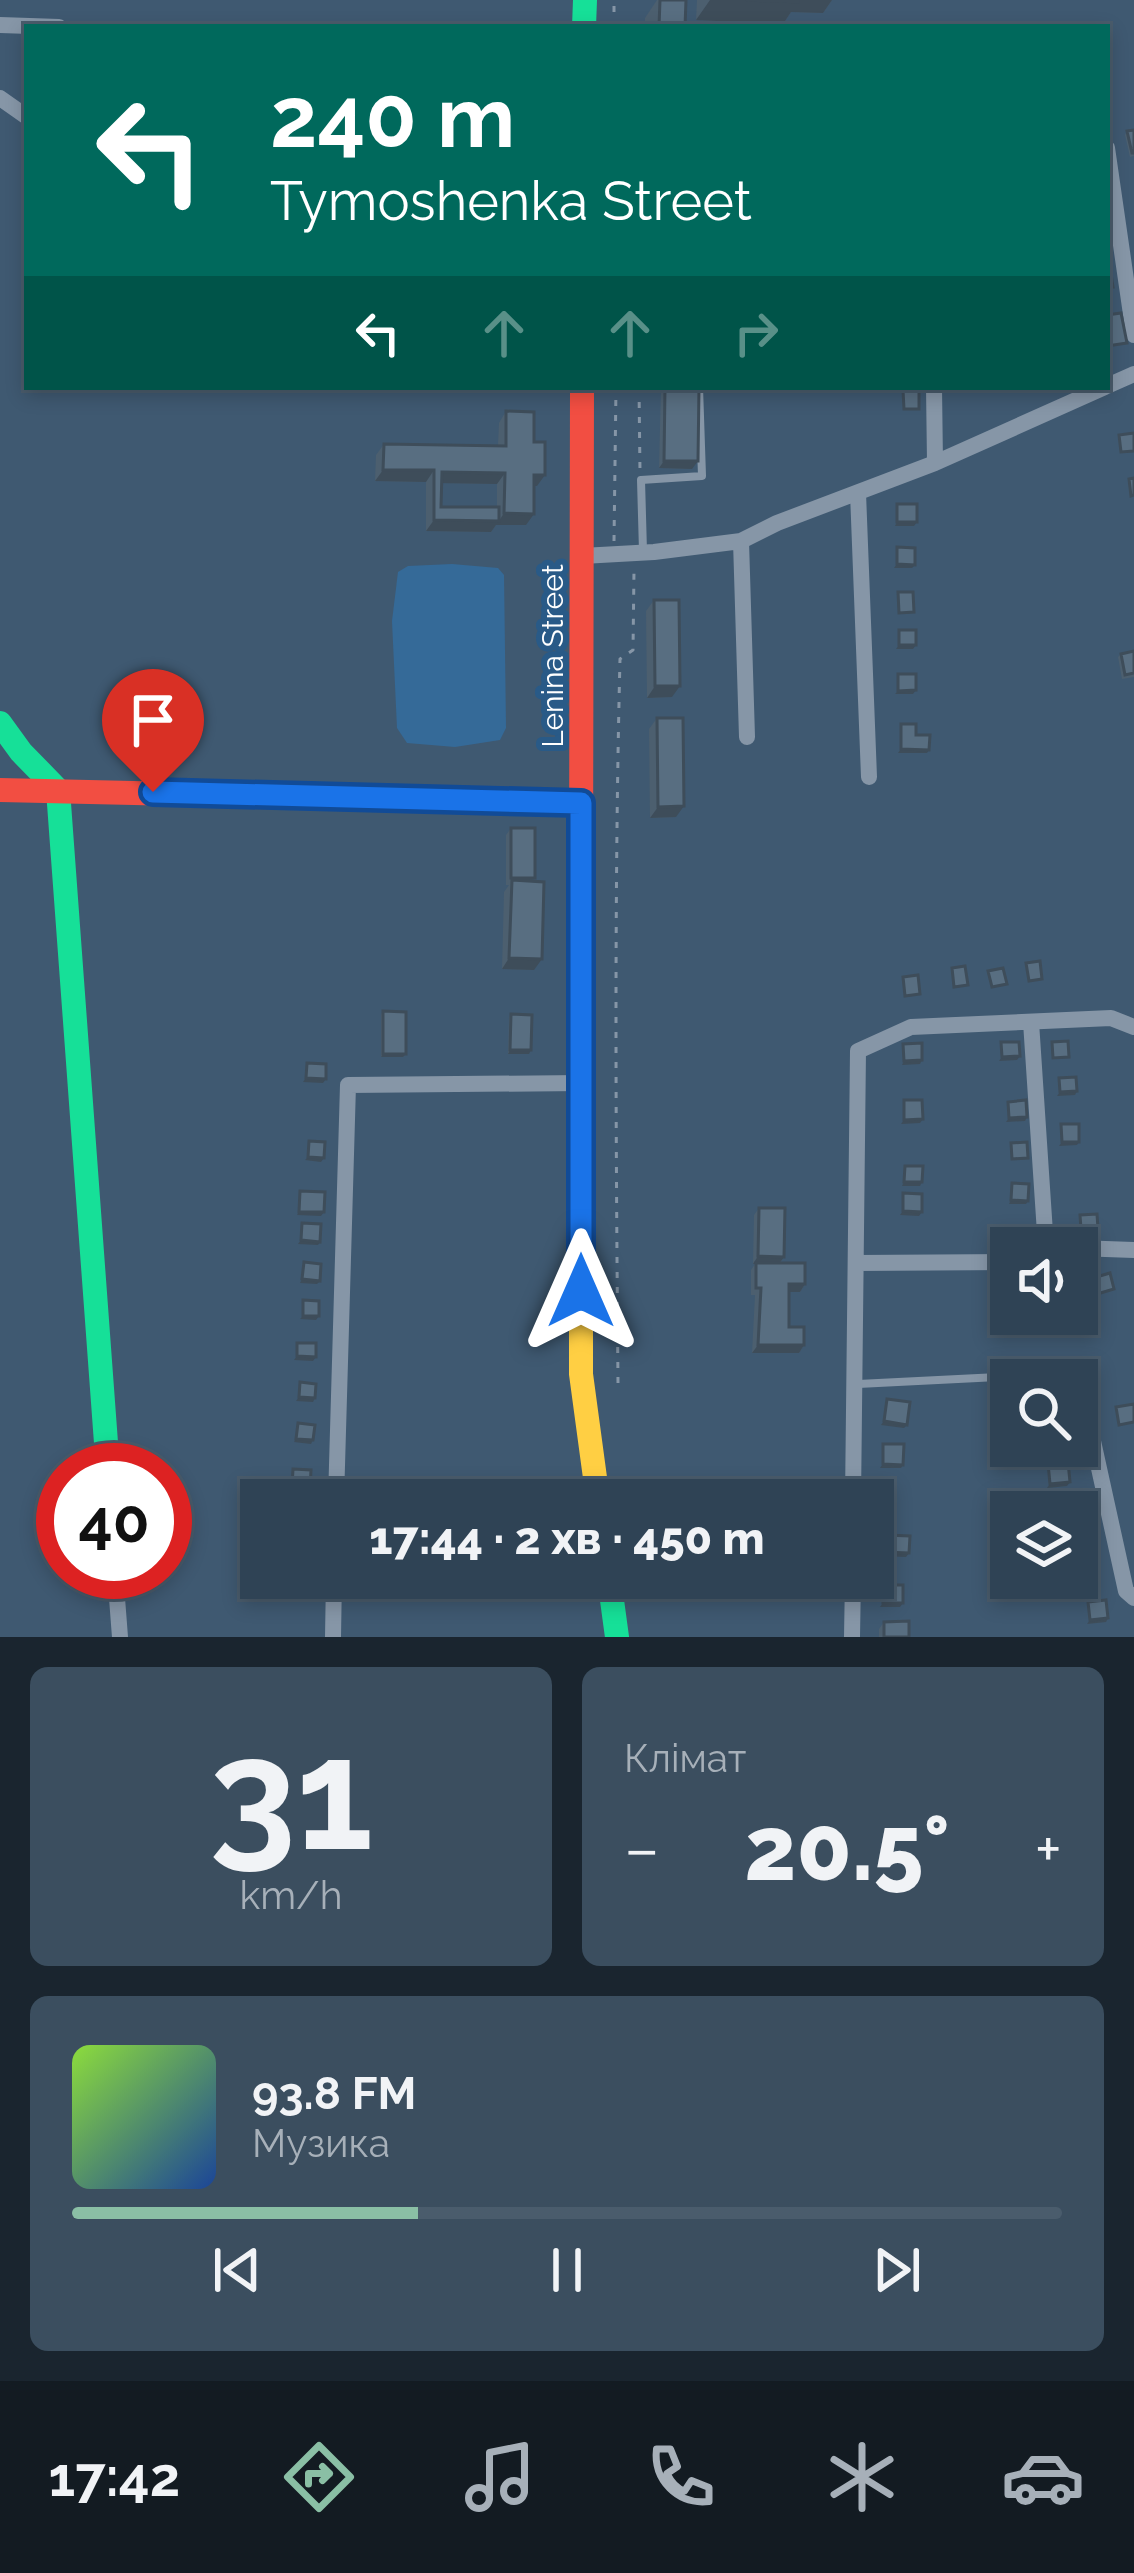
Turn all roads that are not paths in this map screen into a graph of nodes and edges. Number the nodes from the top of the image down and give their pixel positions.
1 (1110, 169) edge
2 (1134, 335) edge
3 (582, 390) edge
4 (699, 390) edge
5 (934, 390) edge
6 (1099, 390) edge
7 (935, 463) junction
8 (858, 493) junction
9 (741, 541) junction
10 (639, 553) junction
11 (582, 556) junction
12 (0, 723) edge
13 (748, 737) dead end
14 (869, 777) dead end
15 (0, 790) edge
16 (58, 790) junction
17 (581, 803) junction
18 (1030, 1022) junction
19 (1134, 1027) edge
20 (582, 1083) junction
21 (1045, 1227) edge
22 (1098, 1249) edge
23 (1134, 1250) edge
24 (990, 1262) edge
25 (856, 1263) junction
26 (990, 1377) edge
27 (854, 1384) junction
28 (106, 1443) edge
29 (1098, 1464) edge
30 (337, 1479) edge
31 (595, 1479) edge
32 (853, 1479) edge
33 (1134, 1598) edge
34 (118, 1599) edge
35 (333, 1599) edge
36 (612, 1599) edge
37 (853, 1599) edge
38 (120, 1637) edge
39 (332, 1637) edge
40 (617, 1637) edge
41 (852, 1637) edge

1 - 2 street
3 - 11 street, Lenina Street
4 - 10 lane
5 - 7 street
6 - 7 street
7 - 8 street
8 - 9 street
8 - 14 street
9 - 10 street
9 - 13 street
10 - 11 street
11 - 17 street, Lenina Street
12 - 16 street
15 - 16 street
16 - 17 street
16 - 28 street
17 - 20 street, Lenina Street
18 - 19 street
18 - 21 street
18 - 25 street
20 - 30 street
20 - 31 street, Lenina Street
22 - 23 street
24 - 25 street
25 - 27 street
26 - 27 lane
27 - 32 street
29 - 33 street
34 - 38 street
35 - 39 street
36 - 40 street
37 - 41 street

